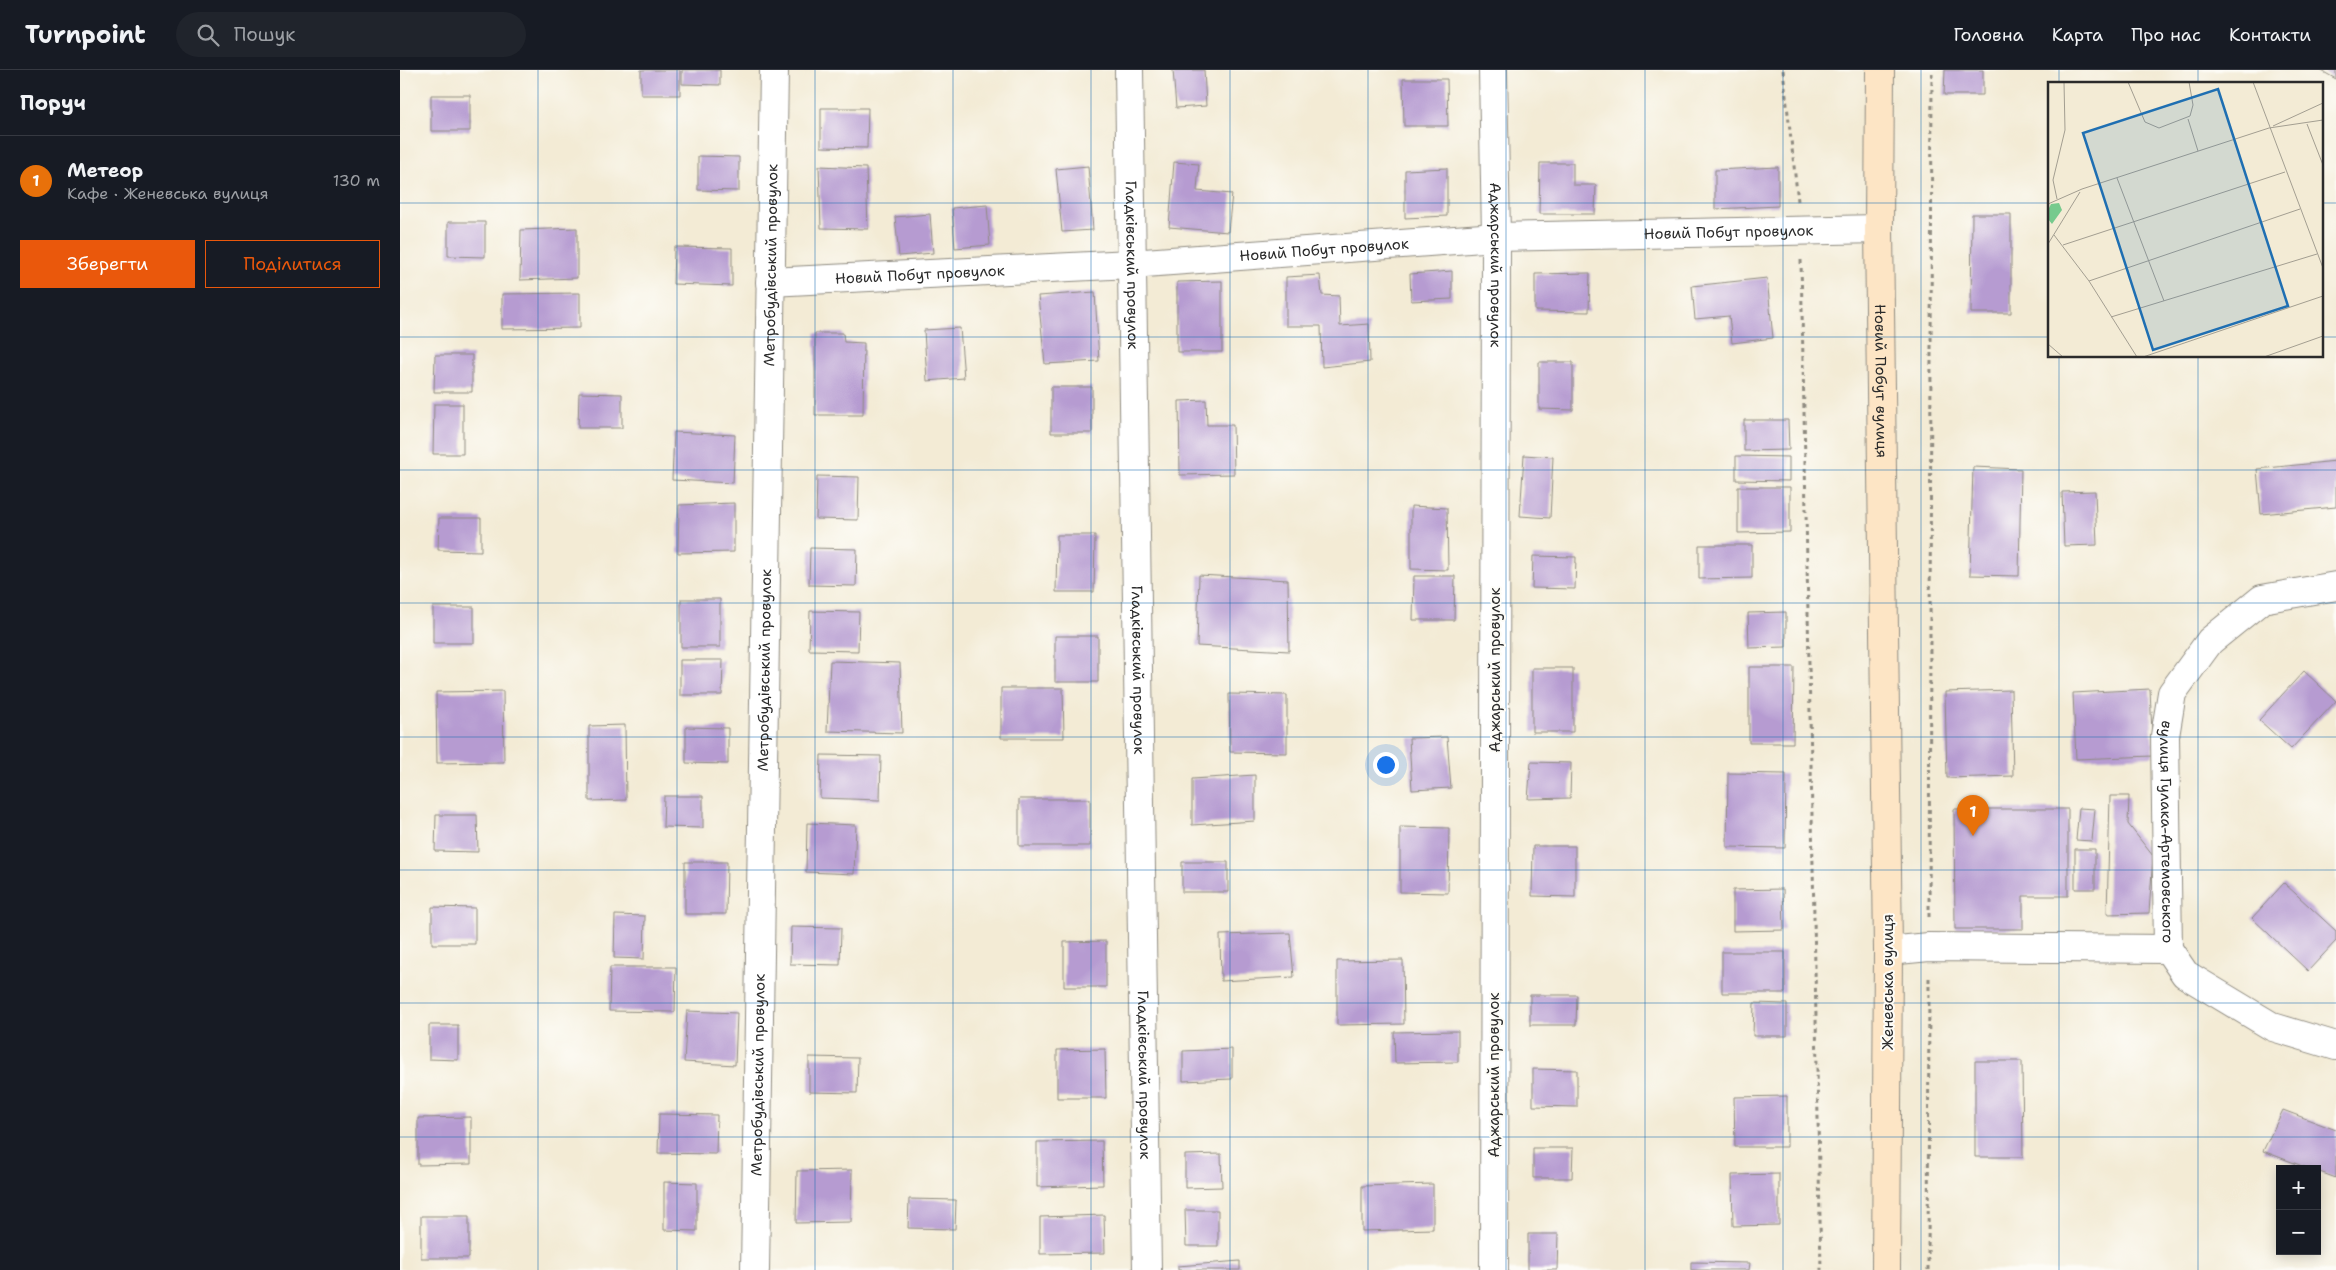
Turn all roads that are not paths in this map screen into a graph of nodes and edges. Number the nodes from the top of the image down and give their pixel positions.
1 (774, 70) edge
2 (1129, 70) edge
3 (1493, 70) edge
4 (1880, 70) edge
5 (1879, 229) junction
6 (1496, 237) junction
7 (1131, 264) junction
8 (770, 282) junction
9 (2336, 586) edge
10 (1886, 693) joint
11 (2168, 948) junction
12 (1888, 951) junction
13 (2336, 1046) edge
14 (755, 1270) edge
15 (1147, 1270) edge
16 (1494, 1270) edge
17 (1886, 1270) edge

1 - 8 street, Метробудівський провулок
2 - 7 street, Гладківський провулок
3 - 6 street, Аджарський провулок
4 - 5 main road, Новий Побут вулиця
5 - 6 street, Новий Побут провулок
5 - 10 main road, Новий Побут вулиця
6 - 7 street, Новий Побут провулок
6 - 16 street, Аджарський провулок
7 - 8 street, Новий Побут провулок
7 - 15 street, Гладківський провулок
8 - 14 street, Метробудівський провулок
9 - 11 street, вулиця Гулака-Артемовського
10 - 12 main road, Женевська вулиця
11 - 12 street
11 - 13 street, вулиця Гулака-Артемовського
12 - 17 main road, Женевська вулиця

